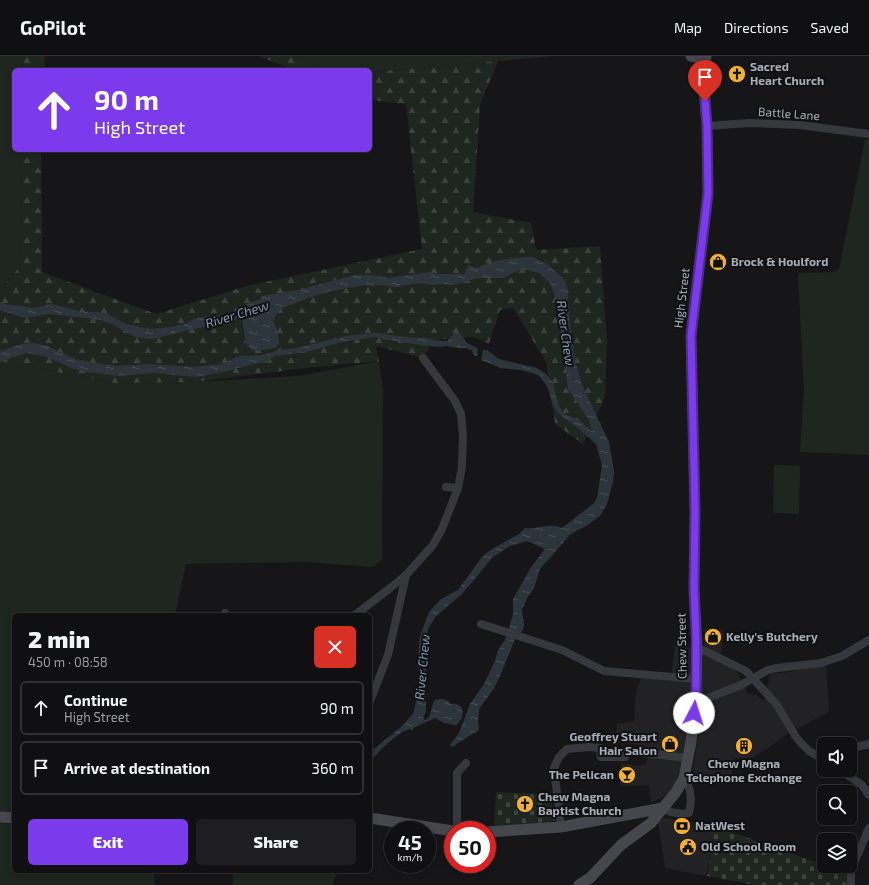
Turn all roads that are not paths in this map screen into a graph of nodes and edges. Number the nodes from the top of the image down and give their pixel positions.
1 (691, 56) edge
2 (706, 58) edge
3 (707, 126) junction
4 (869, 134) edge
5 (423, 358) dead end
6 (446, 487) dead end
7 (458, 488) junction
8 (406, 575) junction
9 (694, 589) joint
10 (358, 613) edge
11 (481, 624) dead end
12 (869, 640) edge
13 (696, 649) junction
14 (752, 678) junction
15 (696, 679) junction
16 (372, 696) edge
17 (695, 703) junction
18 (869, 744) edge
19 (857, 747) edge
20 (817, 756) edge
21 (688, 758) junction
22 (466, 763) dead end
23 (850, 777) edge
24 (682, 782) junction
25 (869, 795) edge
26 (663, 808) junction
27 (0, 817) edge
28 (12, 818) edge
29 (372, 818) edge
30 (457, 821) edge
31 (561, 827) junction
32 (869, 828) edge
33 (444, 830) edge
34 (496, 831) edge
35 (867, 841) edge
36 (579, 885) edge
37 (852, 885) edge

1 - 2 main road
2 - 3 main road, High Street
3 - 4 street, Battle Lane
3 - 9 main road, High Street
5 - 7 street
6 - 7 street
7 - 8 street
8 - 10 street
8 - 16 street
9 - 13 main road, Chew Street
11 - 15 street
12 - 14 street
13 - 14 street
13 - 15 main road, Chew Street
14 - 17 street
14 - 20 street
15 - 17 main road, Chew Street
17 - 21 main road, Chew Street
18 - 19 street
21 - 24 main road, Chew Street
21 - 31 street
22 - 30 street
23 - 25 street
24 - 26 main road
24 - 26 street
26 - 31 main road
26 - 36 main road
27 - 28 main road
29 - 33 main road
31 - 34 main road
32 - 35 street
35 - 37 street

